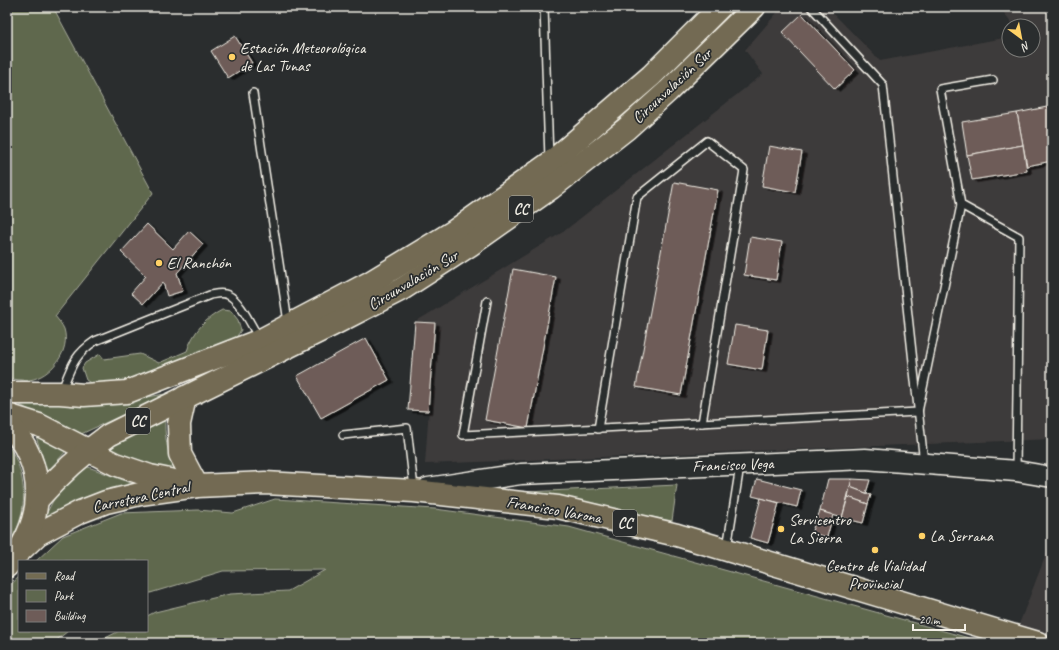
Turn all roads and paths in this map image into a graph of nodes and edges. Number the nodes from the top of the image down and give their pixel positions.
1 (544, 7) edge
2 (720, 7) edge
3 (754, 7) edge
4 (811, 7) edge
5 (993, 80) dead end
6 (253, 93) dead end
7 (550, 163) junction
8 (551, 188) junction
9 (961, 205) junction
10 (487, 301) dead end
11 (290, 335) junction
12 (260, 340) junction
13 (7, 393) edge
14 (60, 393) junction
15 (185, 397) junction
16 (918, 412) junction
17 (7, 415) edge
18 (7, 422) edge
19 (702, 423) junction
20 (598, 429) junction
21 (343, 436) dead end
22 (88, 450) junction
23 (924, 464) junction
24 (740, 466) junction
25 (1016, 471) junction
26 (1052, 477) edge
27 (197, 486) junction
28 (414, 491) junction
29 (37, 500) junction
30 (727, 550) junction
31 (13, 559) edge
32 (1038, 643) edge

1 - 7 lane
2 - 7 main road, Circunvalación Sur / CC
3 - 8 main road, Circunvalación Sur / CC
4 - 16 lane
5 - 9 lane
6 - 11 lane
7 - 8 lane
7 - 11 main road, Circunvalación Sur / CC
8 - 11 main road, Circunvalación Sur / CC
9 - 16 lane
9 - 25 lane
10 - 20 lane
11 - 12 main road, Circunvalación Sur / CC
11 - 15 main road, Circunvalación Sur / CC
12 - 14 main road, Circunvalación Sur / CC
12 - 14 lane
13 - 14 main road, Circunvalación Sur / CC
15 - 22 main road, Circunvalación Sur / CC
15 - 27 main road
16 - 19 lane
16 - 23 lane
17 - 22 main road, Carretera Central / CC
18 - 29 main road, Carretera Central / CC
19 - 20 lane
19 - 20 lane
21 - 28 lane
22 - 27 main road, Carretera Central / CC
22 - 29 main road, Circunvalación Sur / CC
23 - 24 street, Francisco Vega
23 - 25 street, Francisco Vega
24 - 28 street, Francisco Vega
24 - 30 lane
25 - 26 street, Francisco Vega
27 - 28 main road, Francisco Varona / CC
27 - 31 main road, Carretera Central / CC
28 - 30 main road, Francisco Varona / CC
29 - 31 main road, Carretera Central / CC
30 - 32 main road, Francisco Varona / CC

